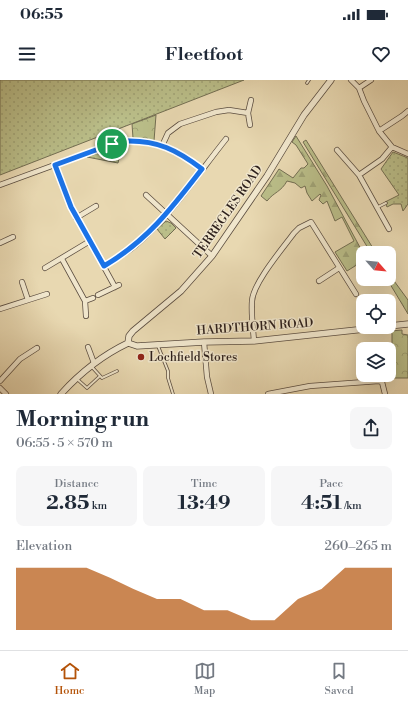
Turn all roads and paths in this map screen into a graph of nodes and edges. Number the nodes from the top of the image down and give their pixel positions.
1 (309, 80) edge
2 (331, 80) edge
3 (351, 80) edge
4 (371, 80) edge
5 (307, 83) dead end
6 (359, 88) junction
7 (251, 100) dead end
8 (408, 110) edge
9 (248, 113) junction
10 (250, 125) dead end
11 (380, 130) junction
12 (226, 139) dead end
13 (162, 146) junction
14 (392, 147) junction
15 (337, 150) dead end
16 (408, 154) edge
17 (55, 165) junction
18 (202, 169) junction
19 (359, 175) junction
20 (0, 185) edge
21 (146, 195) dead end
22 (386, 203) dead end
23 (96, 206) dead end
24 (377, 208) junction
25 (166, 214) junction
26 (76, 218) junction
27 (389, 229) dead end
28 (13, 237) dead end
29 (90, 241) junction
30 (0, 244) edge
31 (212, 256) junction
32 (62, 259) junction
33 (104, 266) junction
34 (45, 268) dead end
35 (339, 268) junction
36 (319, 280) dead end
37 (22, 282) dead end
38 (47, 294) dead end
39 (356, 294) dead end
40 (98, 295) dead end
41 (93, 298) dead end
42 (28, 300) junction
43 (85, 301) junction
44 (0, 309) edge
45 (86, 316) dead end
46 (407, 324) edge
47 (396, 325) edge
48 (356, 330) edge
49 (254, 341) junction
50 (204, 342) junction
51 (128, 343) junction
52 (157, 345) junction
53 (88, 347) dead end
54 (37, 348) dead end
55 (92, 365) junction
56 (117, 371) dead end
57 (100, 376) junction
58 (77, 379) junction
59 (0, 381) edge
60 (0, 388) edge
61 (6, 394) edge
62 (61, 394) edge
63 (174, 394) edge
64 (211, 394) edge
65 (268, 394) edge
66 (385, 394) edge

1 - 5 lane
2 - 31 street, TERREGLES ROAD
3 - 6 street
4 - 6 street
6 - 11 street
7 - 9 street
8 - 11 street
9 - 10 street
9 - 13 street
11 - 14 street
12 - 18 street
13 - 17 street
13 - 18 street
14 - 16 street
14 - 19 street
15 - 19 street
17 - 20 street
17 - 26 street
18 - 25 street
19 - 24 street
21 - 25 street
22 - 24 lane
23 - 26 street
24 - 27 street
25 - 31 street
25 - 33 street
26 - 29 street
28 - 30 street
29 - 32 street
29 - 33 street
31 - 51 street, TERREGLES ROAD
32 - 34 street
32 - 43 street
33 - 40 street
35 - 36 street
35 - 39 street
35 - 49 street
37 - 42 street
38 - 42 street
41 - 43 street
42 - 44 street
43 - 45 street
46 - 47 street
48 - 49 street, HARDTHORN ROAD
49 - 50 street, HARDTHORN ROAD
50 - 52 street, HARDTHORN ROAD
50 - 64 street
51 - 52 street, HARDTHORN ROAD
51 - 55 street
52 - 63 lane
53 - 55 street
54 - 59 street
55 - 57 lane
55 - 58 street
56 - 57 lane
57 - 58 lane
58 - 62 street
60 - 61 street
65 - 66 street

